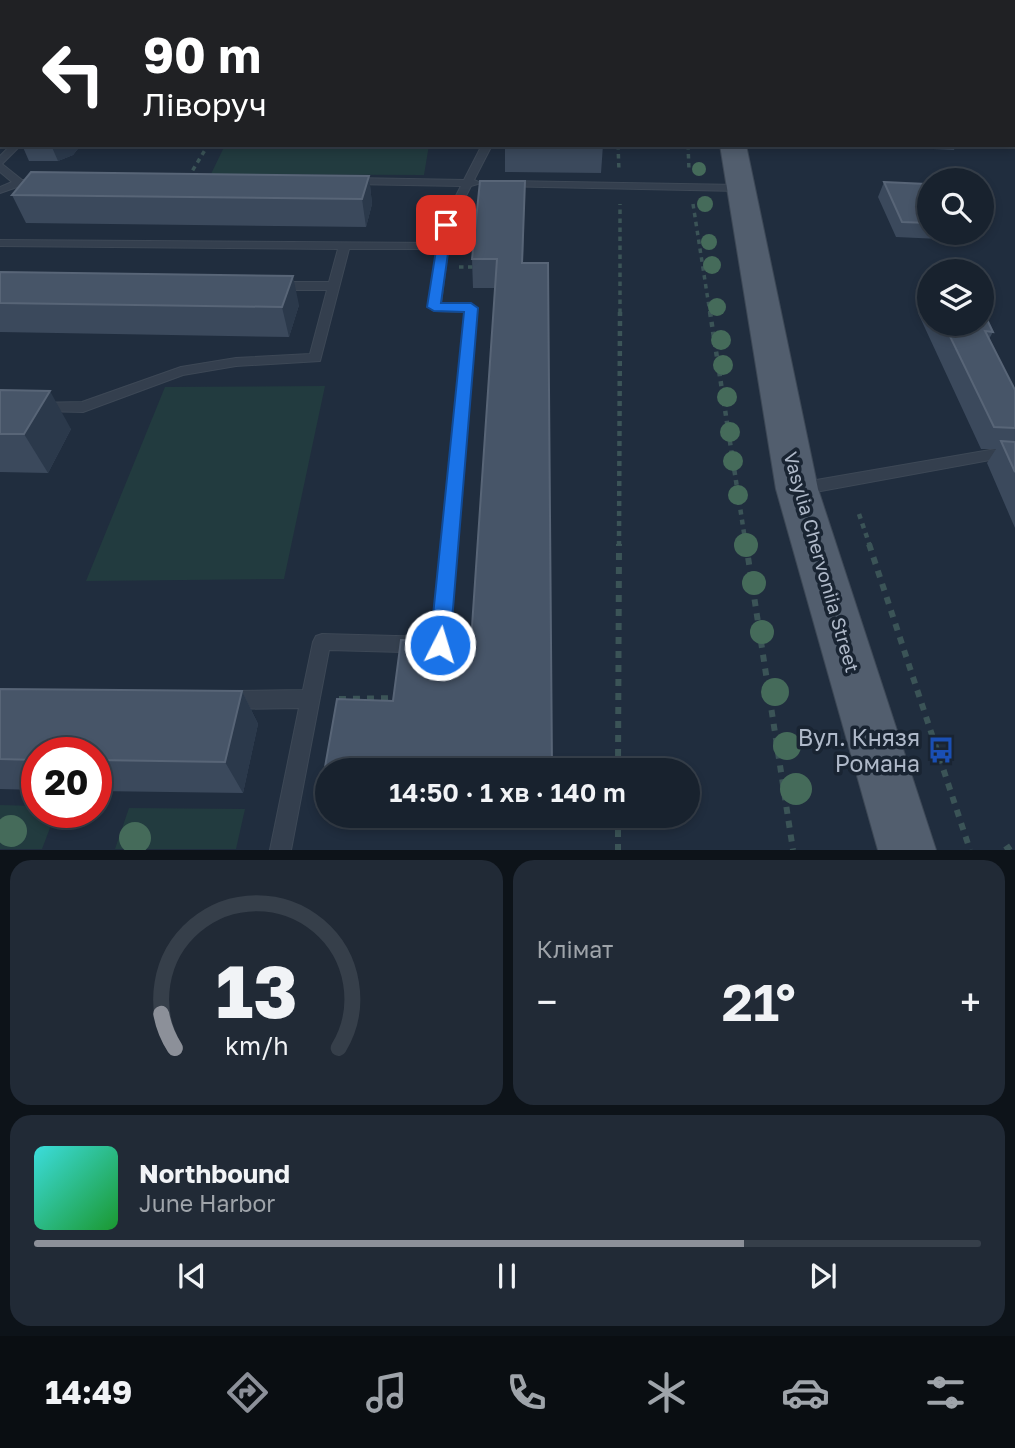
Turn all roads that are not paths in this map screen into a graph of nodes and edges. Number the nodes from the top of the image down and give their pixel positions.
1 (14, 147) edge
2 (486, 147) edge
3 (733, 147) edge
4 (0, 165) edge
5 (341, 181) edge
6 (58, 182) edge
7 (19, 183) junction
8 (474, 183) junction
9 (495, 184) edge
10 (739, 188) junction
11 (0, 190) edge
12 (0, 243) edge
13 (344, 245) junction
14 (443, 246) junction
15 (264, 286) edge
16 (334, 286) junction
17 (28, 406) edge
18 (1015, 457) edge
19 (797, 489) junction
20 (311, 699) junction
21 (216, 700) edge
22 (280, 849) edge
23 (907, 849) edge

1 - 4 lane
2 - 8 lane
3 - 10 main road, Vasylia Chervoniia Street
4 - 7 lane
5 - 8 lane
6 - 7 lane
7 - 11 lane
8 - 14 lane
9 - 10 lane
10 - 19 main road, Vasylia Chervoniia Street
12 - 13 lane
13 - 14 lane
13 - 16 lane
14 - 20 lane
15 - 16 lane
16 - 17 lane
18 - 19 lane
19 - 23 main road, Vasylia Chervoniia Street
20 - 21 lane
20 - 22 lane

